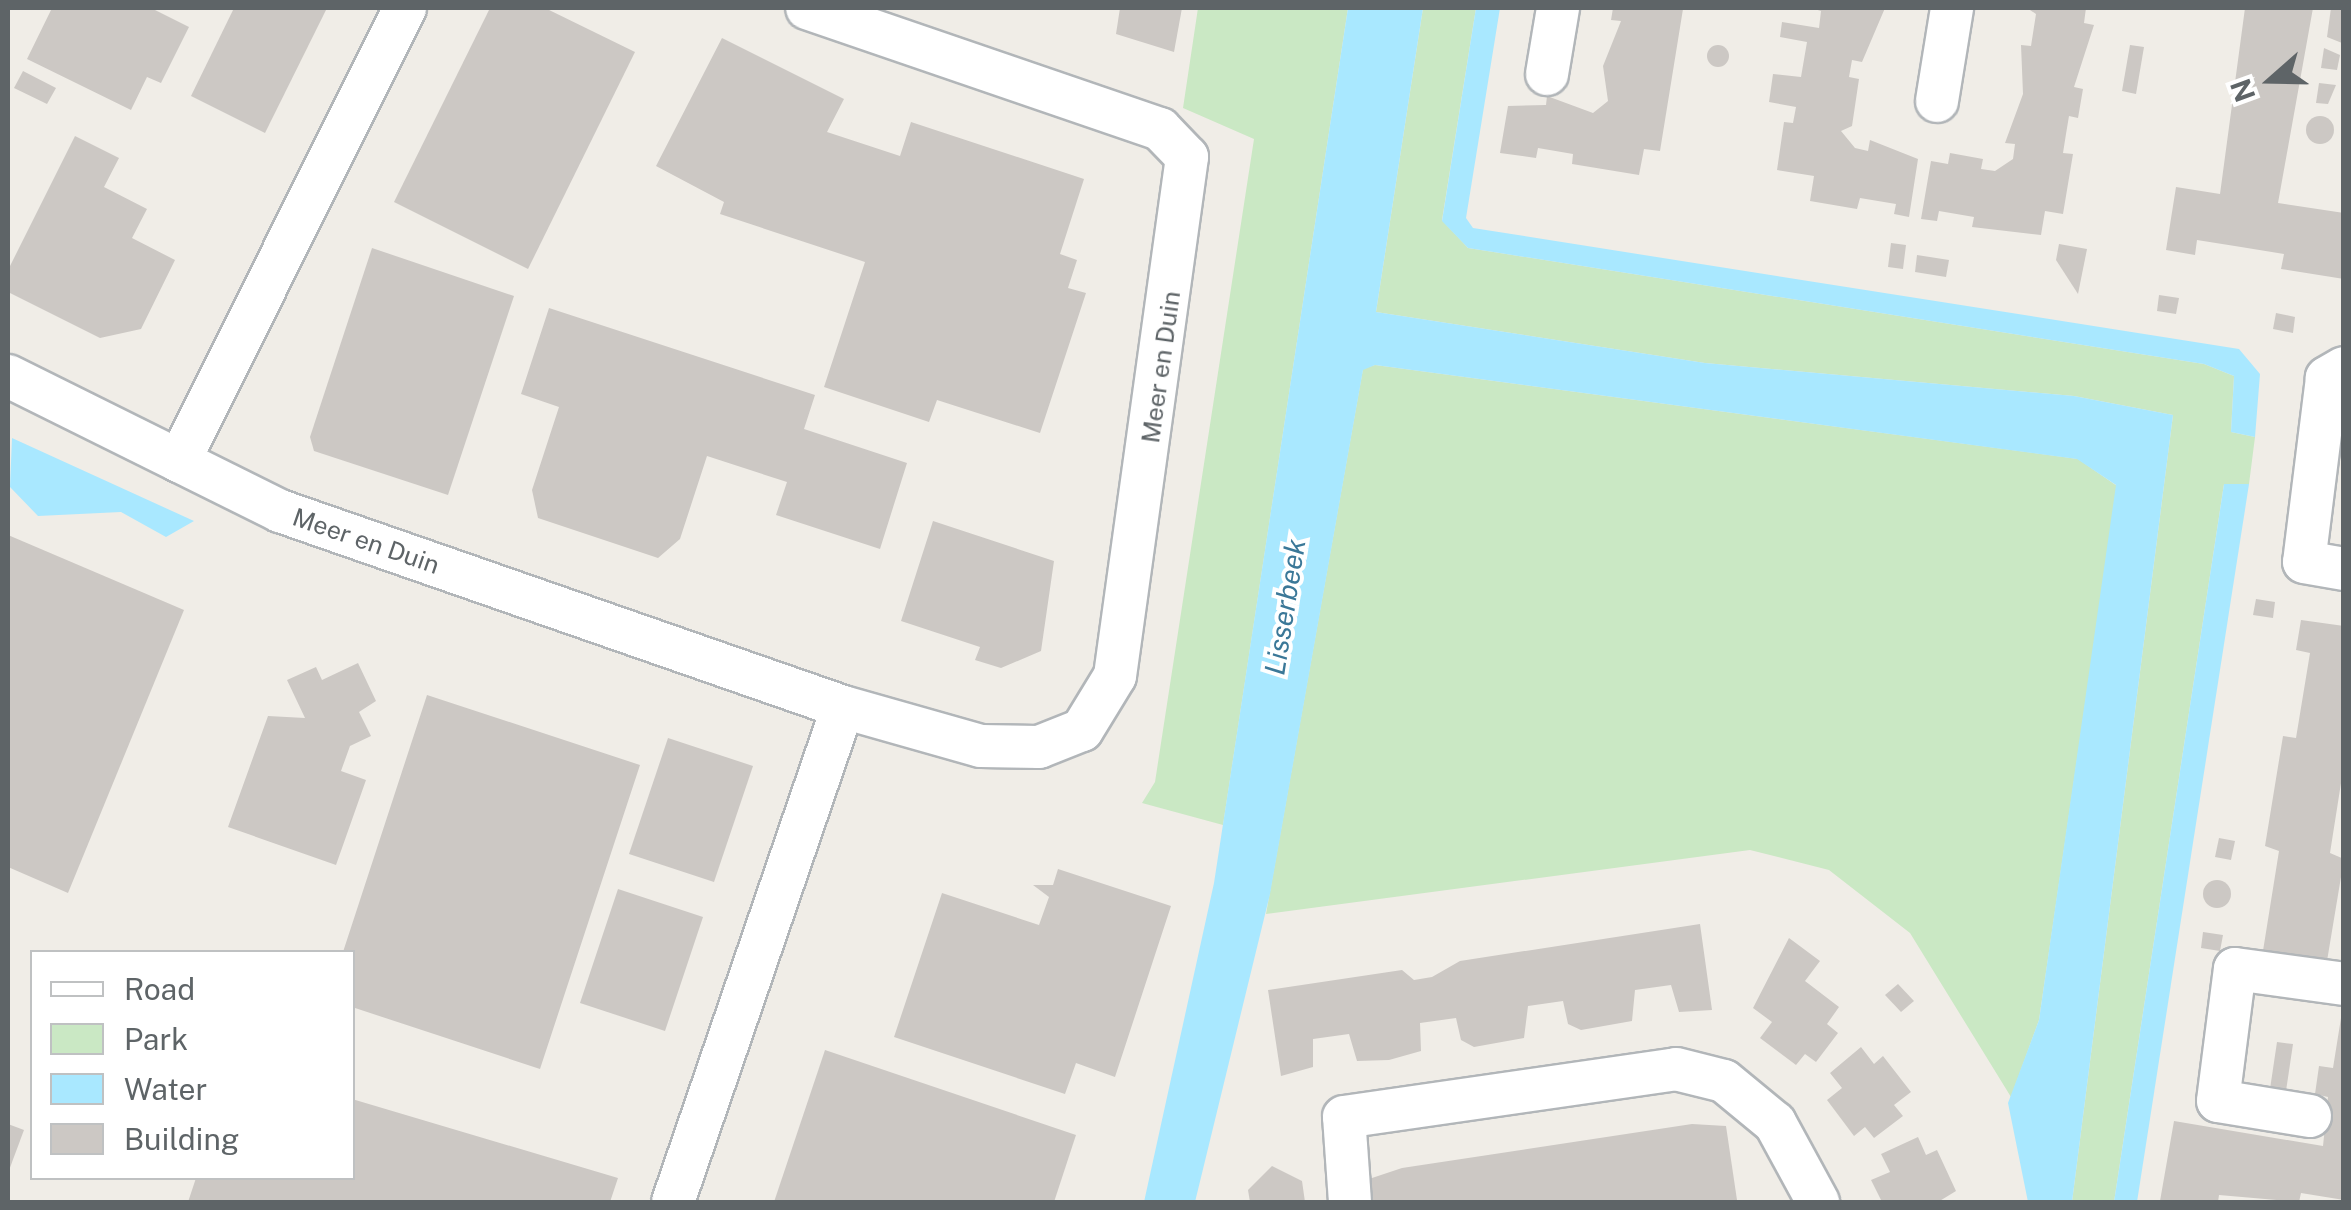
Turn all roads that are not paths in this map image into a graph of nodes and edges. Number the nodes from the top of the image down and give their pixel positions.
1 (405, 8) edge
2 (807, 8) edge
3 (1558, 8) edge
4 (1952, 8) edge
5 (1547, 74) dead end
6 (1938, 101) dead end
7 (2344, 368) edge
8 (8, 376) edge
9 (178, 461) junction
10 (2344, 568) edge
11 (843, 707) junction
12 (2344, 984) edge
13 (2310, 1116) dead end
14 (673, 1202) edge
15 (1350, 1202) edge
16 (1818, 1202) edge

1 - 9 street
2 - 11 street, Meer en Duin
3 - 5 street
4 - 6 street
7 - 10 street
8 - 9 street, Meer en Duin
9 - 11 street, Meer en Duin
11 - 14 street
12 - 13 street
15 - 16 street

